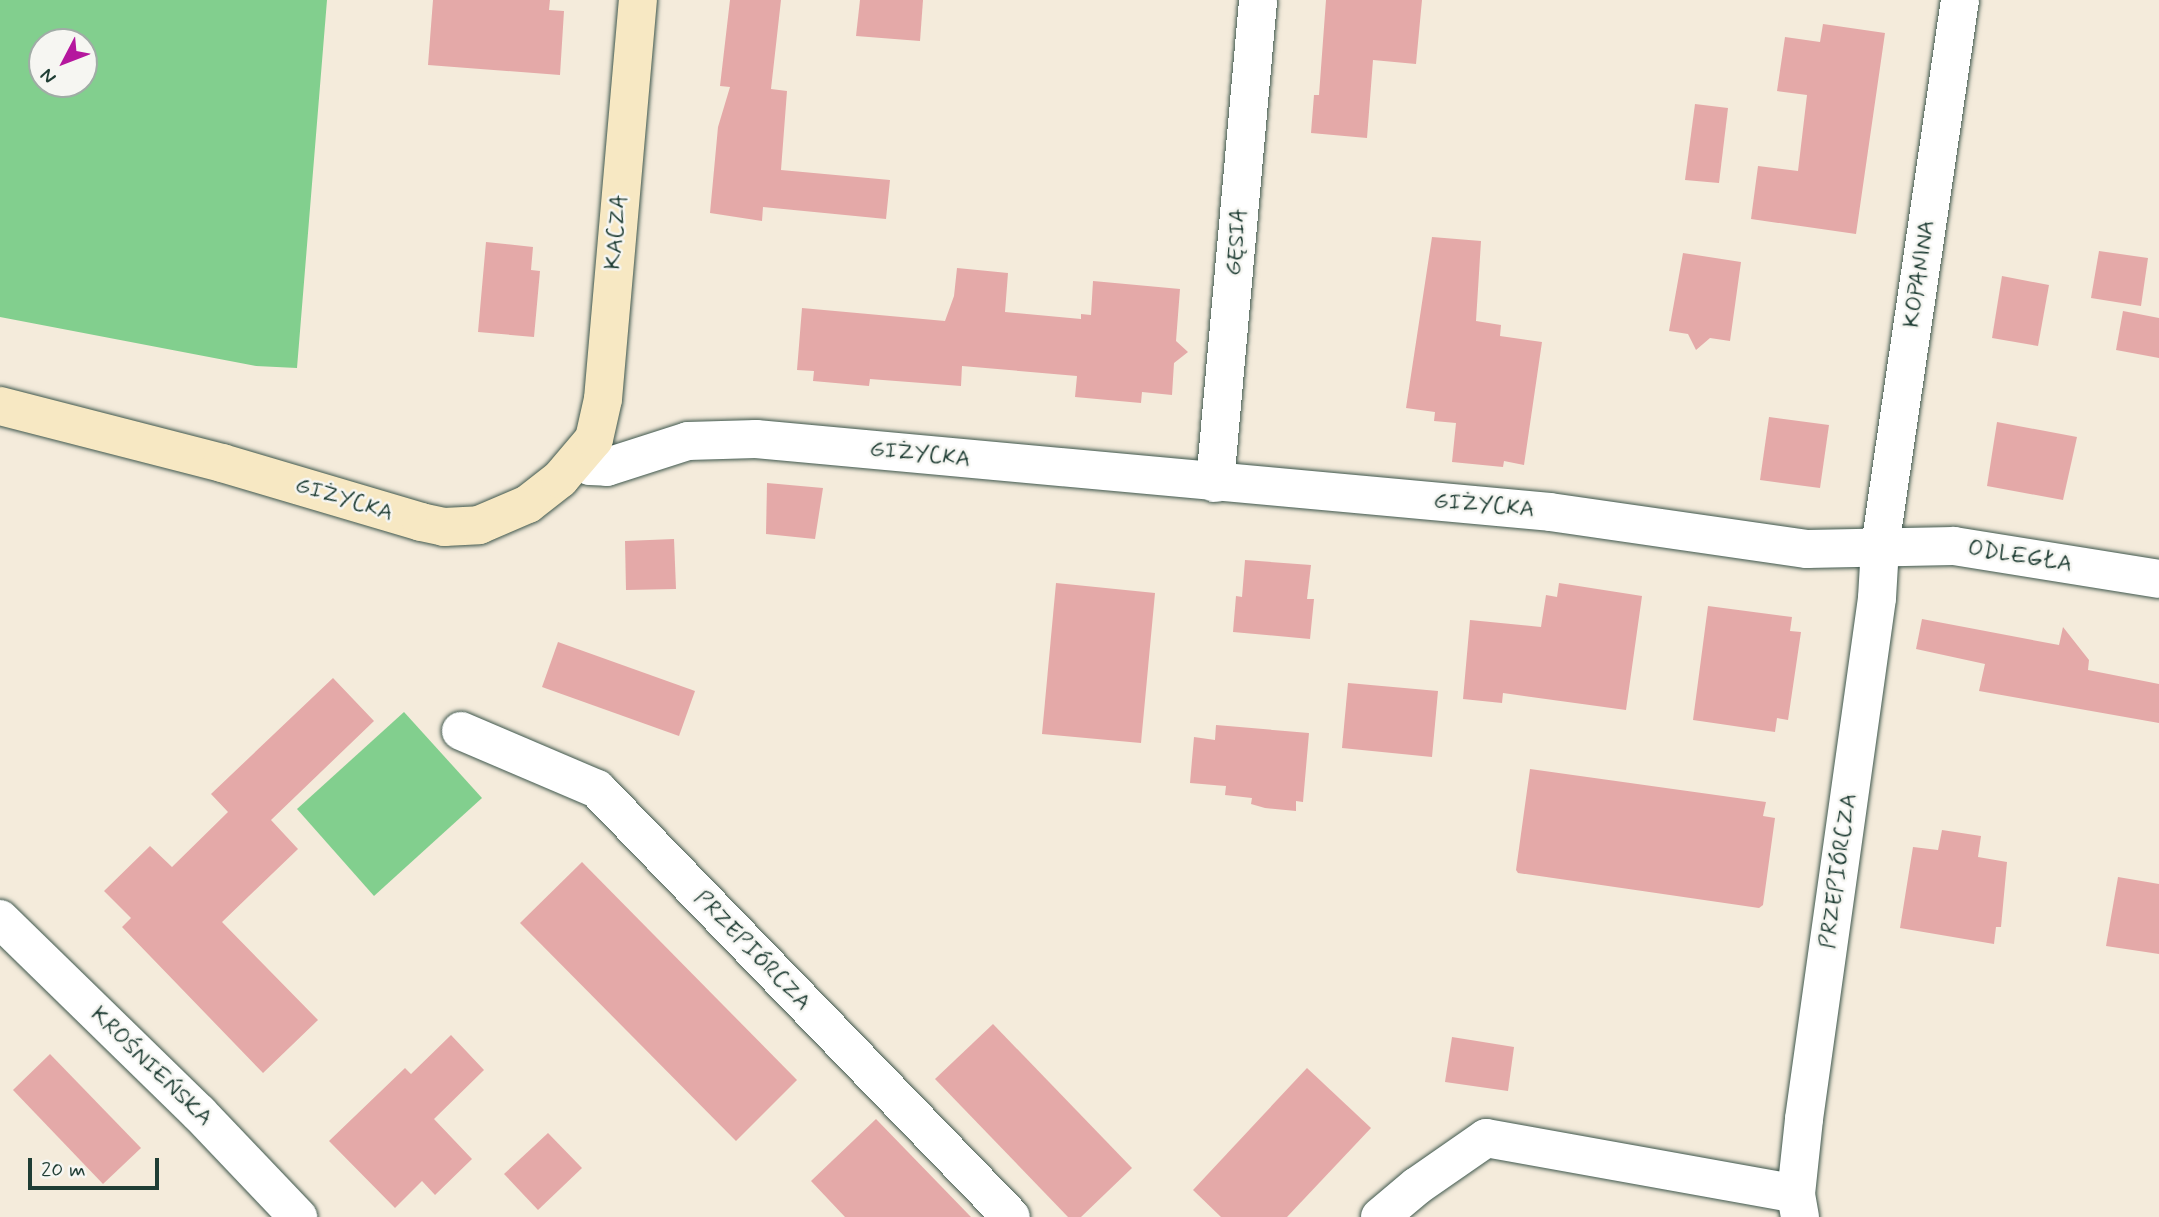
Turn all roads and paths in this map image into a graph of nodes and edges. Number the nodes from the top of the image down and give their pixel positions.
1 (638, 0) edge
2 (1258, 0) edge
3 (1960, 0) edge
4 (0, 406) edge
5 (579, 459) junction
6 (1215, 483) junction
7 (1880, 547) junction
8 (2159, 579) edge
9 (461, 732) dead end
10 (0, 919) edge
11 (1798, 1206) edge
12 (298, 1217) edge
13 (1011, 1217) edge
14 (1380, 1217) edge

1 - 5 street, KACZA
2 - 6 street, GĘSIA
3 - 7 street, KOPANINA
4 - 5 street, GIŻYCKA
5 - 6 street, GIŻYCKA
6 - 7 street, GIŻYCKA
7 - 8 street, ODLEGŁA
7 - 11 street, PRZEPIÓRCZA
9 - 13 street, PRZEPIÓRCZA
10 - 12 street, KROŚNIEŃSKA
11 - 14 street, PRZEPIÓRCZA

